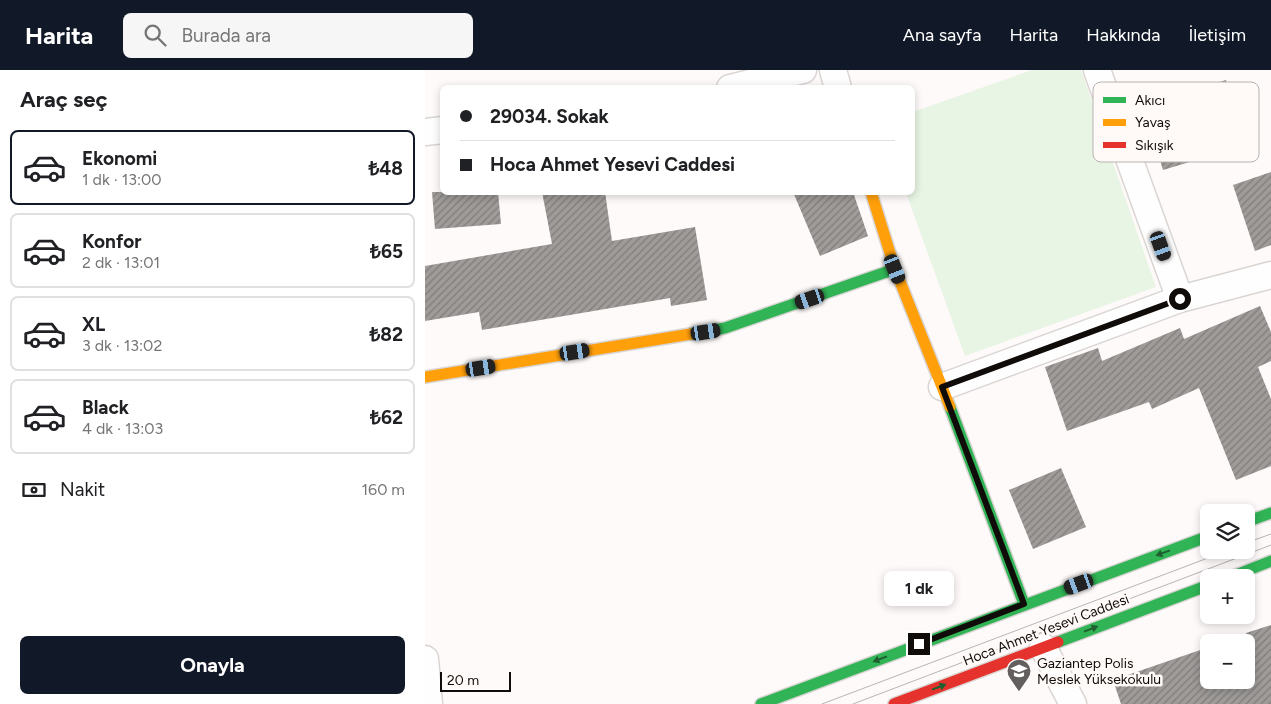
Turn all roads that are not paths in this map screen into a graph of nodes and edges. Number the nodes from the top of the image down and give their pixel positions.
1 (803, 70) edge
2 (833, 70) edge
3 (1097, 70) edge
4 (1101, 82) edge
5 (743, 85) edge
6 (837, 85) edge
7 (440, 130) edge
8 (425, 132) edge
9 (1130, 162) edge
10 (872, 195) edge
11 (895, 269) junction
12 (1271, 274) edge
13 (1180, 299) junction
14 (425, 377) edge
15 (942, 387) junction
16 (1271, 513) edge
17 (1255, 519) edge
18 (1200, 539) edge
19 (1271, 561) edge
20 (1251, 569) edge
21 (1200, 588) edge
22 (1024, 604) junction
23 (1043, 647) junction
24 (425, 659) edge
25 (429, 704) edge
26 (761, 704) edge
27 (894, 704) edge
28 (1073, 704) edge

1 - 5 street
2 - 6 street
3 - 4 street
7 - 8 street
9 - 13 street
10 - 11 street
11 - 14 street
11 - 15 street
12 - 13 street
13 - 15 street
15 - 22 street
16 - 17 street
18 -> 22 street
19 - 20 street
23 -> 21 street, Hoca Ahmet Yesevi Caddesi
22 -> 26 street
27 -> 23 street, Hoca Ahmet Yesevi Caddesi
23 - 28 street
24 - 25 street

